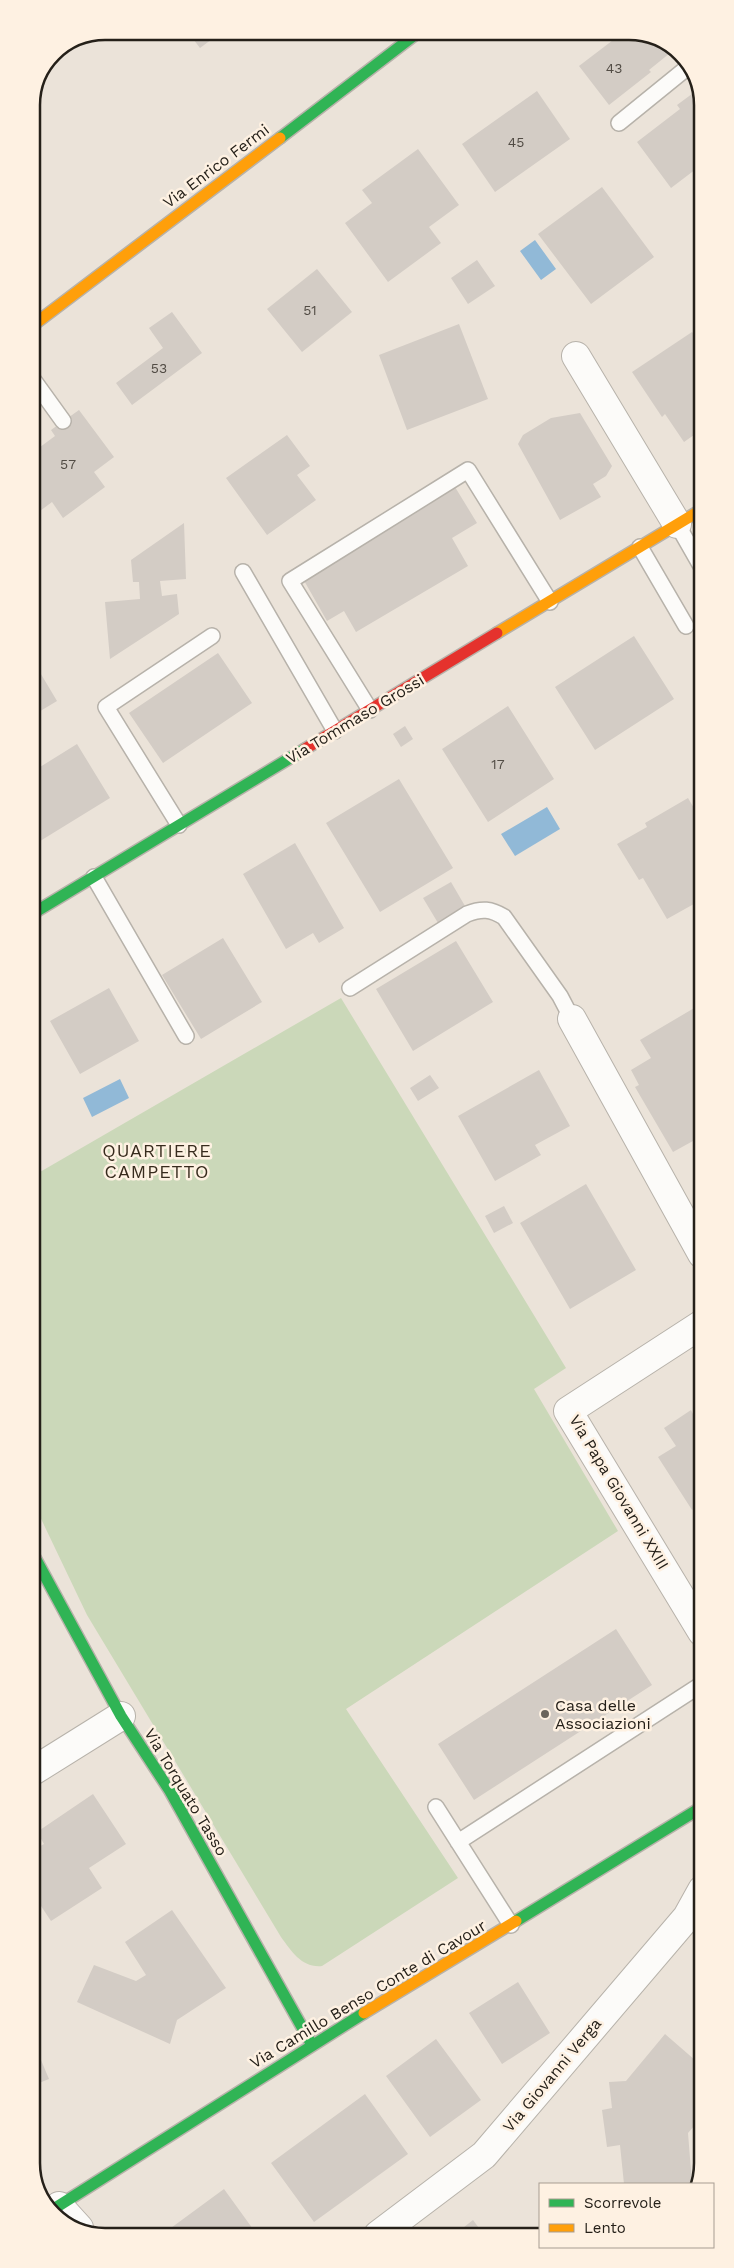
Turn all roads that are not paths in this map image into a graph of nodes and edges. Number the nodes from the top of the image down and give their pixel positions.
1 (408, 40) edge
2 (684, 70) edge
3 (619, 122) dead end
4 (40, 320) edge
5 (576, 356) dead end
6 (40, 389) edge
7 (63, 421) dead end
8 (694, 514) edge
9 (677, 524) junction
10 (640, 547) junction
11 (694, 554) edge
12 (243, 572) dead end
13 (550, 602) junction
14 (686, 626) dead end
15 (212, 636) dead end
16 (370, 710) junction
17 (335, 731) junction
18 (179, 825) junction
19 (94, 877) junction
20 (40, 909) edge
21 (350, 988) dead end
22 (572, 1019) joint
23 (186, 1036) dead end
24 (694, 1240) edge
25 (694, 1329) edge
26 (40, 1567) edge
27 (694, 1619) edge
28 (694, 1689) edge
29 (121, 1716) junction
30 (40, 1767) edge
31 (436, 1808) dead end
32 (694, 1812) edge
33 (458, 1842) junction
34 (694, 1904) edge
35 (512, 1925) junction
36 (312, 2045) junction
37 (57, 2207) edge
38 (387, 2228) edge

1 - 4 street, Via Enrico Fermi
2 - 3 lane
5 - 9 street
6 - 7 lane
8 - 9 street, Via Tommaso Grossi
9 - 10 street, Via Tommaso Grossi
9 - 11 lane
10 - 13 street, Via Tommaso Grossi
10 - 14 lane
12 - 17 lane
13 - 16 street, Via Tommaso Grossi
13 - 16 lane
15 - 18 lane
16 - 17 street, Via Tommaso Grossi
17 - 18 street, Via Tommaso Grossi
18 - 19 street, Via Tommaso Grossi
19 - 20 street, Via Tommaso Grossi
19 - 23 lane
21 - 22 lane
22 - 24 street
25 - 27 street, Via Papa Giovanni XXIII
26 - 29 street, Via Torquato Tasso
28 - 33 lane
29 - 30 street
29 - 36 street, Via Torquato Tasso
31 - 33 lane
32 - 35 street, Via Camillo Benso Conte di Cavour
33 - 35 lane
34 - 38 street, Via Giovanni Verga
35 - 36 street, Via Camillo Benso Conte di Cavour
36 - 37 street, Via Camillo Benso Conte di Cavour

